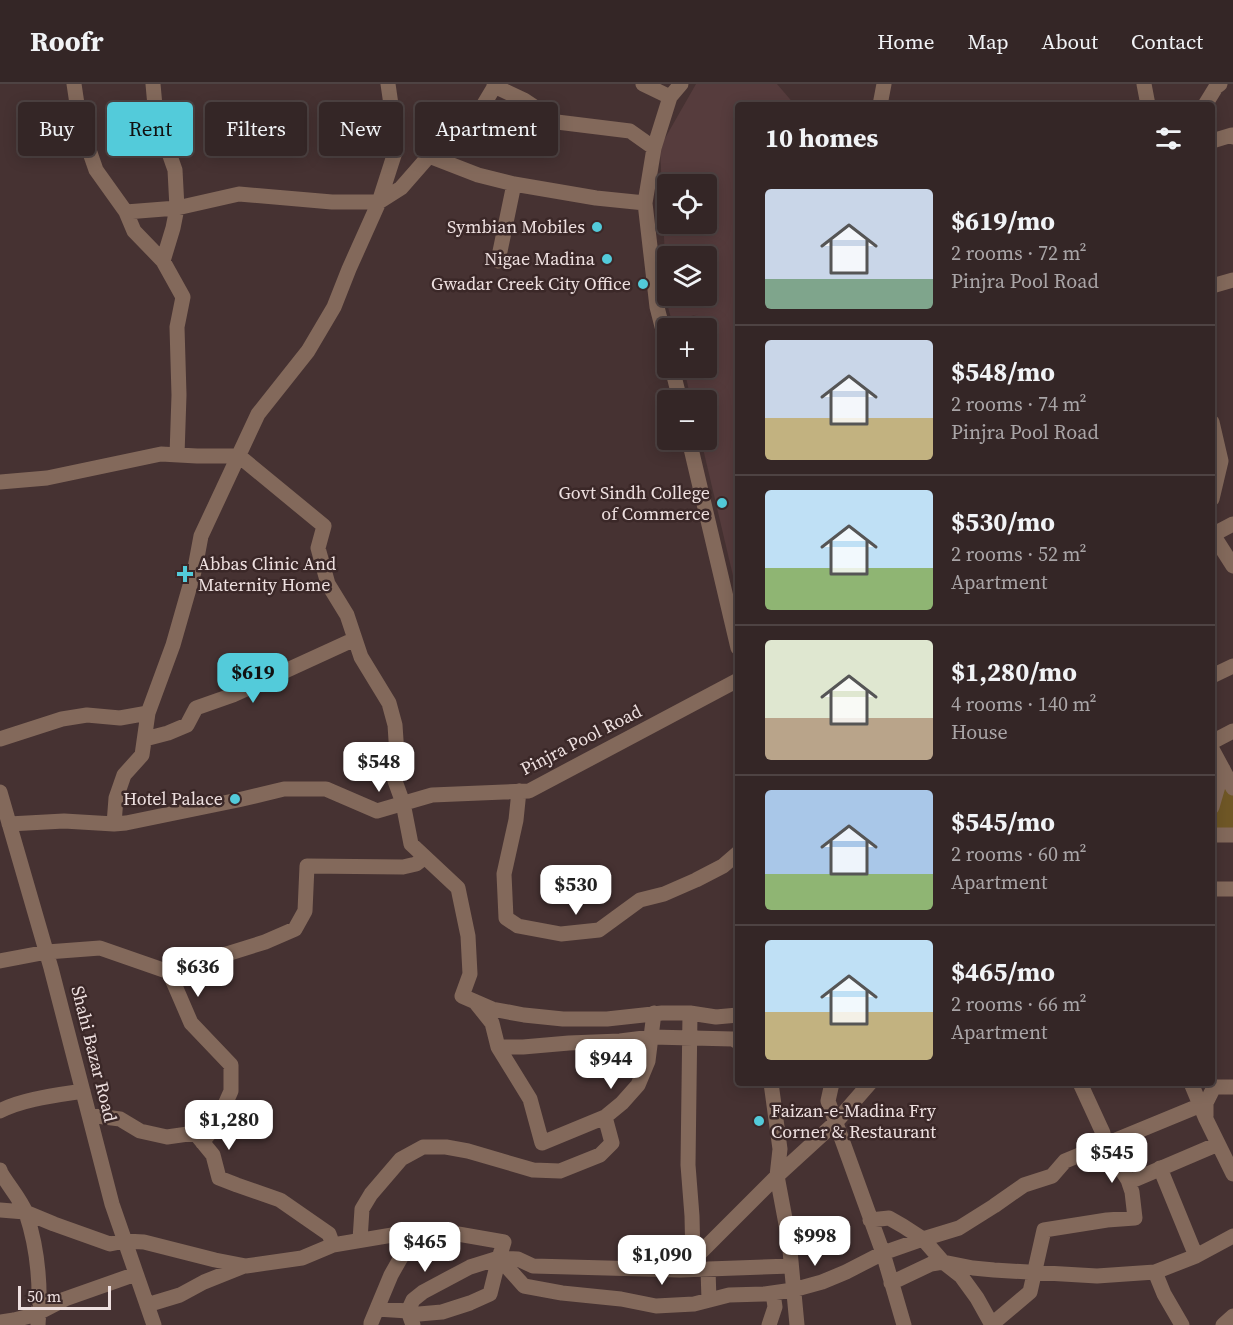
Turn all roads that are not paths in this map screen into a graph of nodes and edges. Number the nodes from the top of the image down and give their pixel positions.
1 (74, 84) edge
2 (153, 84) edge
3 (388, 84) edge
4 (643, 84) edge
5 (681, 84) edge
6 (884, 84) edge
7 (1144, 84) edge
8 (1220, 84) edge
9 (495, 85) edge
10 (670, 97) junction
11 (485, 102) edge
12 (881, 102) edge
13 (1147, 102) edge
14 (1207, 102) edge
15 (1233, 137) edge
16 (1215, 140) edge
17 (654, 148) junction
18 (429, 156) joint
19 (514, 184) junction
20 (379, 202) junction
21 (645, 203) junction
22 (177, 208) junction
23 (126, 212) junction
24 (163, 261) junction
25 (498, 261) dead end
26 (1233, 280) edge
27 (1215, 285) edge
28 (660, 318) edge
29 (1215, 433) edge
30 (691, 450) edge
31 (177, 455) junction
32 (239, 456) junction
33 (1222, 459) edge
34 (0, 482) edge
35 (1215, 487) edge
36 (1233, 524) edge
37 (1215, 533) edge
38 (1215, 537) edge
39 (1233, 566) edge
40 (735, 635) edge
41 (355, 639) junction
42 (1233, 666) edge
43 (1215, 675) edge
44 (735, 682) edge
45 (148, 713) junction
46 (1233, 731) edge
47 (0, 739) edge
48 (145, 739) junction
49 (1215, 740) edge
50 (1215, 754) edge
51 (1223, 769) junction
52 (1233, 788) edge
53 (519, 791) junction
54 (0, 792) edge
55 (1215, 797) edge
56 (403, 803) junction
57 (9, 824) junction
58 (114, 824) junction
59 (1215, 835) edge
60 (1233, 835) edge
61 (735, 856) edge
62 (425, 857) junction
63 (1215, 889) edge
64 (1233, 889) edge
65 (46, 952) junction
66 (0, 961) edge
67 (169, 972) junction
68 (476, 1002) junction
69 (690, 1013) junction
70 (654, 1014) junction
71 (735, 1015) edge
72 (652, 1037) junction
73 (690, 1037) junction
74 (735, 1040) edge
75 (498, 1047) junction
76 (771, 1086) edge
77 (831, 1086) edge
78 (867, 1086) edge
79 (1081, 1086) edge
80 (1192, 1086) edge
81 (1233, 1087) edge
82 (83, 1091) junction
83 (0, 1111) edge
84 (1203, 1112) junction
85 (89, 1115) junction
86 (605, 1117) junction
87 (836, 1122) junction
88 (202, 1142) junction
89 (1218, 1144) junction
90 (1105, 1145) junction
91 (1161, 1168) junction
92 (0, 1170) edge
93 (1233, 1174) edge
94 (777, 1176) junction
95 (1129, 1182) junction
96 (0, 1210) edge
97 (25, 1212) junction
98 (870, 1220) junction
99 (416, 1230) junction
100 (1233, 1236) edge
101 (923, 1239) junction
102 (360, 1240) junction
103 (125, 1241) junction
104 (333, 1245) junction
105 (882, 1253) junction
106 (1196, 1256) junction
107 (499, 1258) junction
108 (693, 1260) junction
109 (943, 1262) junction
110 (246, 1266) junction
111 (791, 1266) junction
112 (680, 1269) junction
113 (708, 1269) junction
114 (1155, 1272) junction
115 (1034, 1273) junction
116 (136, 1274) junction
117 (891, 1283) junction
118 (793, 1290) junction
119 (773, 1293) junction
120 (709, 1300) junction
121 (147, 1305) junction
122 (377, 1309) junction
123 (411, 1318) edge
124 (39, 1319) edge
125 (771, 1319) edge
126 (796, 1319) edge
127 (0, 1322) edge
128 (154, 1325) edge
129 (371, 1325) edge
130 (904, 1325) edge
131 (992, 1325) edge
132 (1182, 1325) edge

1 - 23 street
2 - 22 street
3 - 20 street
4 - 10 street
5 - 10 street
6 - 12 street
7 - 13 street
8 - 14 street
9 - 11 street
9 - 17 street
10 - 17 street
15 - 16 street
17 - 21 street
18 - 19 street
18 - 20 street
19 - 21 street
19 - 25 street
20 - 22 street
20 - 32 street
21 - 28 street
22 - 23 street
22 - 24 street
23 - 24 street
24 - 31 street
26 - 27 street
29 - 33 street
30 - 40 street
31 - 32 street
31 - 34 street
32 - 41 street
32 - 45 street
33 - 35 street
36 - 37 street
38 - 39 street
41 - 48 street
41 - 56 street
42 - 43 street
44 - 53 street, Pinjra Pool Road
45 - 47 street
45 - 48 street
46 - 49 street
48 - 58 street
50 - 51 street
51 - 52 street
51 - 55 street
53 - 56 street, Pinjra Pool Road
53 - 61 street
54 - 57 street, Shahi Bazar Road
56 - 58 street, Pinjra Pool Road
56 - 62 street
57 - 58 street, Pinjra Pool Road
57 - 65 street, Shahi Bazar Road
59 - 60 street
62 - 67 street
62 - 68 street
63 - 64 street
65 - 66 street
65 - 67 street
65 - 82 street, Shahi Bazar Road
67 - 88 street
68 - 70 street
68 - 75 street
69 - 70 street
69 - 71 street
69 - 73 street
70 - 72 street
72 - 73 street
72 - 75 street
72 - 86 street
73 - 74 street
73 - 108 street
75 - 86 street
76 - 94 street
77 - 87 street
78 - 87 street
79 - 90 street
80 - 84 street
81 - 84 street
82 - 83 street
82 - 85 street, Shahi Bazar Road
84 - 89 street
84 - 90 street
85 - 88 street
85 - 103 street, Shahi Bazar Road
86 - 102 street
87 - 94 street
87 - 98 street
88 - 104 street
89 - 91 street
89 - 93 street
90 - 95 street
90 - 101 street
91 - 95 street
91 - 106 street
92 - 97 street
94 - 108 street
94 - 111 street
95 - 115 street
96 - 97 street
97 - 103 street
97 - 124 street
98 - 101 street
98 - 105 street
99 - 102 street
99 - 107 street
99 - 122 street
100 - 106 street
101 - 105 street
101 - 109 street
102 - 104 street
103 - 110 street
103 - 116 street, Shahi Bazar Road
104 - 110 street
105 - 117 street
105 - 118 street
106 - 114 street
107 - 112 street
107 - 120 street
107 - 123 street
107 - 123 street
108 - 112 street
109 - 115 street
109 - 117 street
109 - 131 street
110 - 121 street
111 - 113 street
111 - 118 street
112 - 113 street
113 - 120 street
114 - 115 street
114 - 132 street
115 - 131 street
116 - 121 street, Shahi Bazar Road
116 - 124 street
117 - 130 street
118 - 119 street
118 - 126 street
119 - 120 street
119 - 125 street
121 - 128 street, Shahi Bazar Road
122 - 123 street
122 - 129 street
124 - 127 street
125 - 126 street

